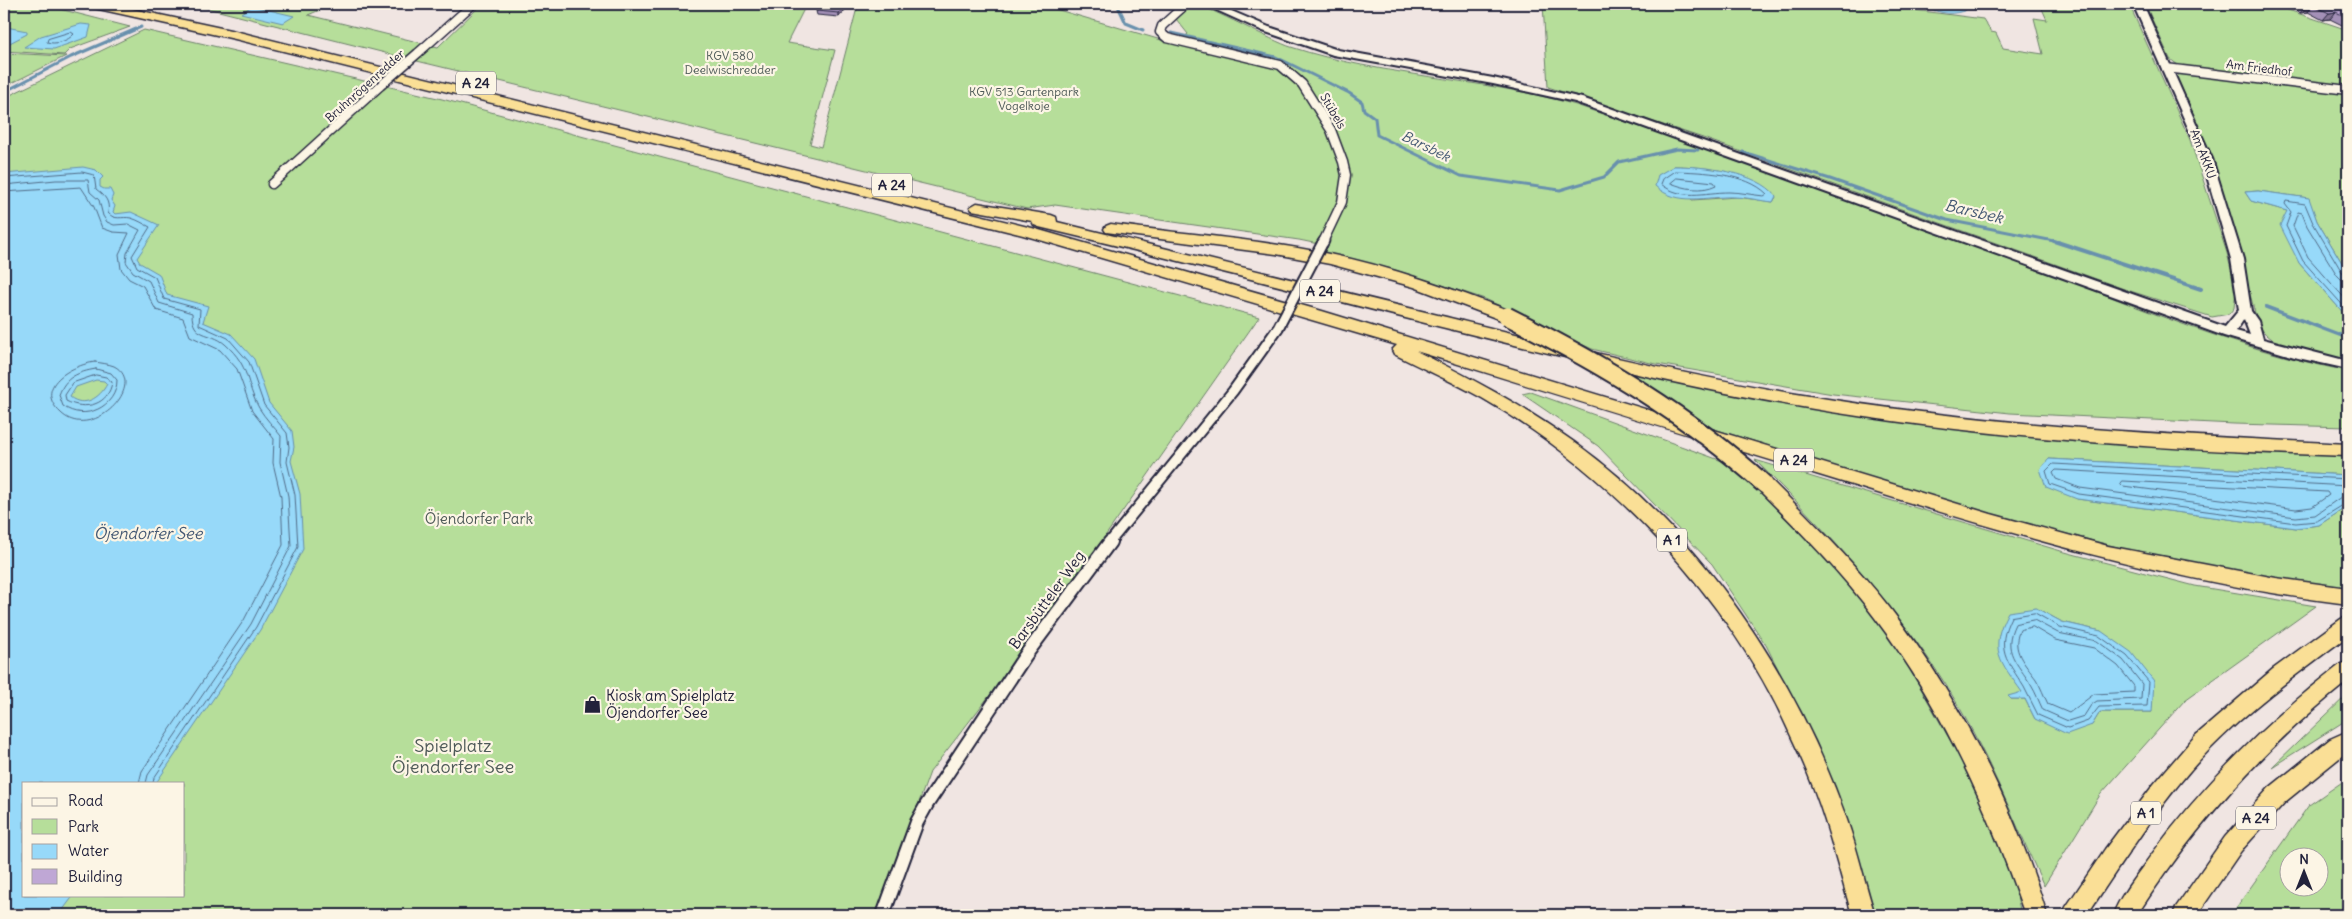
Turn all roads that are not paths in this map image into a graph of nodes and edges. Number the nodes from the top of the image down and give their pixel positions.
1 (94, 4) edge
2 (145, 4) edge
3 (473, 4) edge
4 (1186, 4) edge
5 (1208, 4) edge
6 (2138, 4) edge
7 (2166, 68) junction
8 (2348, 90) edge
9 (272, 184) dead end
10 (977, 206) junction
11 (2245, 311) junction
12 (1316, 314) junction
13 (1278, 328) joint
14 (2228, 332) junction
15 (2258, 343) junction
16 (2348, 365) edge
17 (2152, 438) junction
18 (2348, 439) edge
19 (2348, 450) edge
20 (2348, 596) edge
21 (2348, 625) edge
22 (2348, 670) edge
23 (2348, 740) edge
24 (883, 915) edge
25 (1862, 915) edge
26 (2036, 915) edge
27 (2074, 915) edge
28 (2124, 915) edge
29 (2184, 915) edge

1 - 12 highway, A 24
2 - 10 highway, A 24
3 - 9 street, Bruhnrögenredder, bridge
4 - 13 street, Stübels, bridge
5 - 14 main road
6 - 7 main road, Am AKKU
7 - 8 street, Am Friedhof
7 - 11 main road, Am AKKU
10 - 17 highway, A 24
10 - 26 highway, A 24, bridge
11 - 14 street
11 - 15 main road, Am AKKU
12 - 20 highway, A 24
12 - 25 highway, A 1
13 - 24 street, Barsbütteler Weg
14 - 15 main road
15 - 16 main road
17 - 18 highway, A 24
17 - 19 highway, A 24
21 - 27 highway, A 1
22 - 28 highway, A 1
23 - 29 highway, A 24

